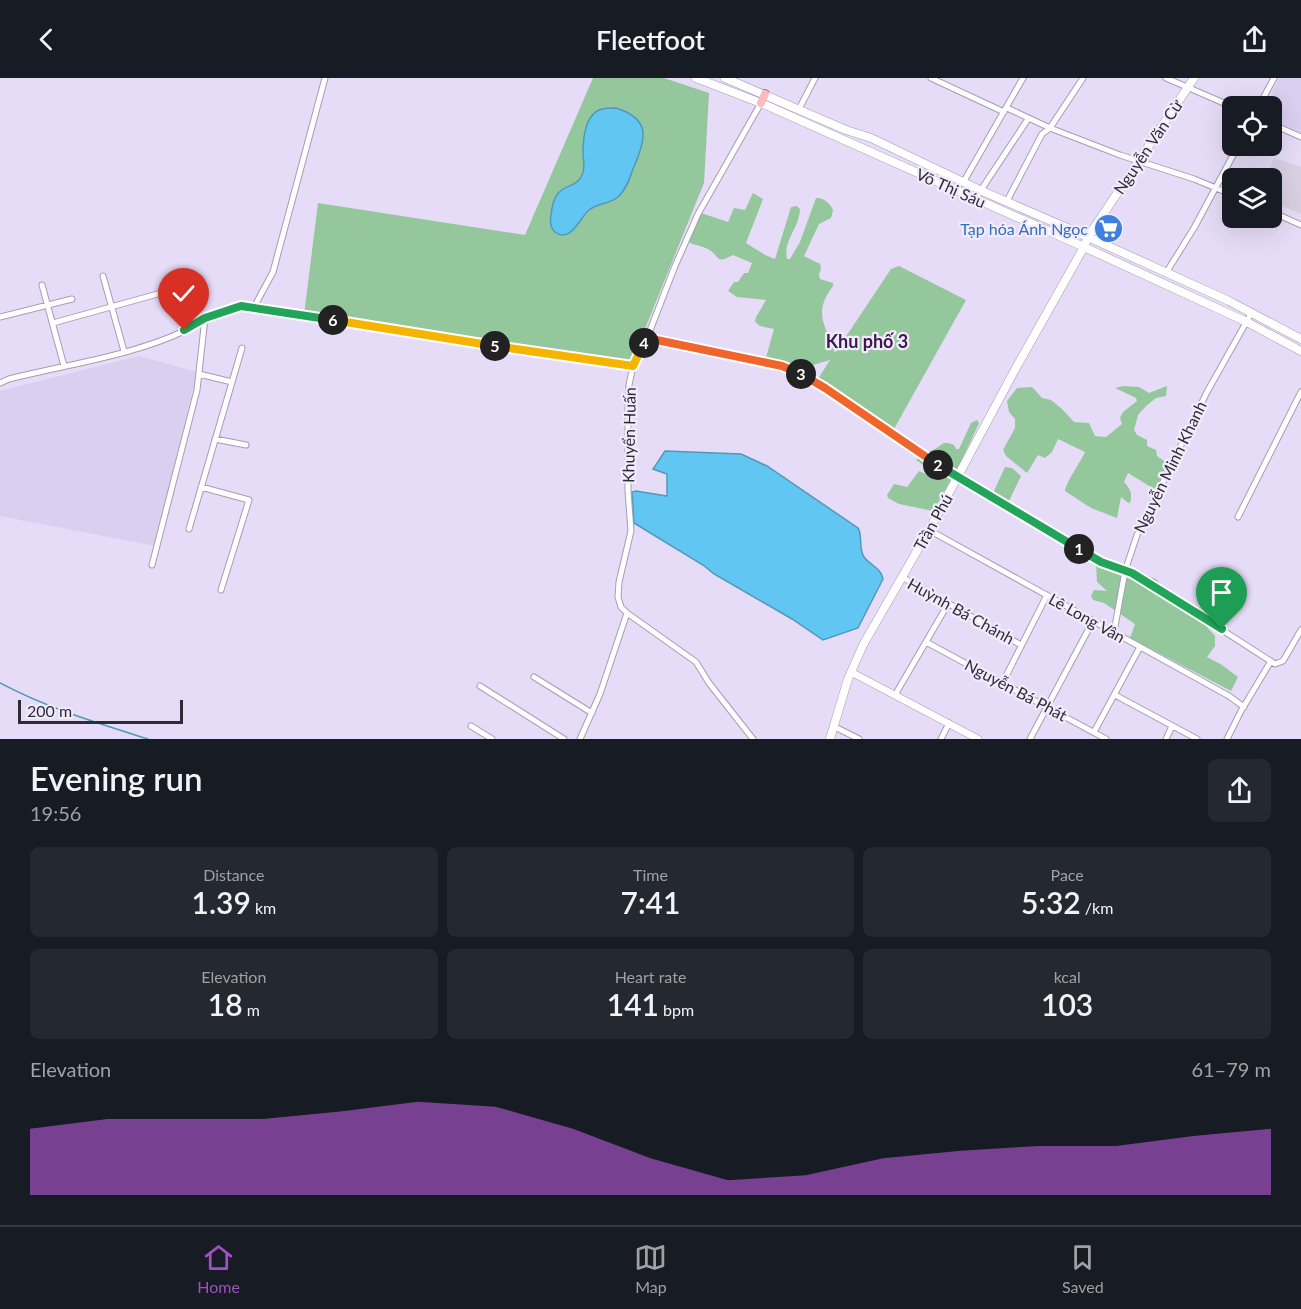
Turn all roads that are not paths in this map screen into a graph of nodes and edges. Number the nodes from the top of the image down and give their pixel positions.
1 (325, 78) edge
2 (696, 78) edge
3 (725, 78) edge
4 (816, 78) edge
5 (931, 78) edge
6 (1023, 78) edge
7 (1083, 78) edge
8 (1166, 78) edge
9 (1194, 78) edge
10 (1274, 78) edge
11 (1188, 87) junction
12 (1264, 96) edge
13 (763, 98) junction
14 (1222, 102) edge
15 (799, 109) junction
16 (1006, 110) junction
17 (1028, 118) junction
18 (1050, 128) junction
19 (1282, 128) edge
20 (1301, 137) edge
21 (1233, 156) edge
22 (1139, 159) junction
23 (964, 181) junction
24 (1216, 188) junction
25 (981, 190) junction
26 (1222, 190) edge
27 (975, 199) junction
28 (1007, 201) junction
29 (1282, 216) edge
30 (1301, 225) edge
31 (1088, 237) junction
32 (1084, 247) junction
33 (1166, 273) junction
34 (104, 276) dead end
35 (42, 285) dead end
36 (172, 290) dead end
37 (72, 299) dead end
38 (48, 305) junction
39 (112, 307) junction
40 (253, 309) junction
41 (1252, 312) junction
42 (0, 317) edge
43 (205, 318) junction
44 (1247, 322) junction
45 (53, 323) junction
46 (647, 338) junction
47 (1301, 339) edge
48 (242, 348) dead end
49 (124, 351) junction
50 (1301, 351) edge
51 (64, 366) junction
52 (633, 366) junction
53 (199, 374) junction
54 (232, 382) junction
55 (0, 383) edge
56 (1301, 392) edge
57 (215, 439) junction
58 (246, 445) dead end
59 (957, 477) junction
60 (201, 487) junction
61 (1238, 517) dead end
62 (189, 530) dead end
63 (929, 530) junction
64 (152, 565) dead end
65 (1125, 571) junction
66 (902, 578) junction
67 (221, 590) dead end
68 (1047, 596) junction
69 (948, 604) junction
70 (627, 613) junction
71 (1093, 621) junction
72 (1301, 630) edge
73 (1114, 632) junction
74 (926, 642) junction
75 (1021, 645) junction
76 (1140, 647) junction
77 (1271, 661) junction
78 (851, 672) junction
79 (534, 677) dead end
80 (1002, 684) junction
81 (480, 686) dead end
82 (895, 695) junction
83 (1115, 695) junction
84 (1047, 707) junction
85 (1244, 707) junction
86 (592, 713) junction
87 (949, 723) junction
88 (471, 726) dead end
89 (833, 726) junction
90 (1172, 726) junction
91 (843, 731) junction
92 (1094, 732) junction
93 (492, 739) edge
94 (564, 739) edge
95 (580, 739) edge
96 (753, 739) edge
97 (830, 739) edge
98 (842, 739) edge
99 (859, 739) edge
100 (941, 739) edge
101 (978, 739) edge
102 (1030, 739) edge
103 (1106, 739) edge
104 (1166, 739) edge
105 (1197, 739) edge
106 (1227, 739) edge

1 - 40 street
2 - 13 main road, Võ Thị Sáu
3 - 13 main road, Võ Thị Sáu
4 - 15 street
5 - 16 street
6 - 16 street
7 - 18 street
8 - 11 street
9 - 11 main road, Nguyễn Văn Cừ
10 - 12 street
11 - 14 street
11 - 22 main road, Nguyễn Văn Cừ
13 - 15 main road, Võ Thị Sáu
13 - 27 main road, Võ Thị Sáu
13 - 46 street, Khuyển Huấn
15 - 23 main road, Võ Thị Sáu
16 - 17 street
16 - 23 street
17 - 18 street
17 - 25 street
18 - 22 street
18 - 28 street
19 - 20 street
21 - 24 street
22 - 24 street
22 - 31 main road, Nguyễn Văn Cừ
23 - 25 main road, Võ Thị Sáu
24 - 26 street
24 - 33 street
25 - 27 street
25 - 28 main road, Võ Thị Sáu
27 - 32 main road, Võ Thị Sáu
28 - 31 main road, Võ Thị Sáu
29 - 30 street
31 - 32 main road, Nguyễn Văn Cừ
31 - 33 main road, Võ Thị Sáu
32 - 44 main road, Võ Thị Sáu
32 - 59 main road, Trần Phú
33 - 41 main road, Võ Thị Sáu
34 - 39 street
35 - 38 street
36 - 39 street
37 - 38 street
38 - 42 street
38 - 45 street
39 - 45 street
39 - 49 street
40 - 43 street
40 - 52 street
41 - 44 street, Nguyễn Minh Khanh
41 - 47 main road, Võ Thị Sáu
43 - 49 street
43 - 53 street
44 - 50 main road, Võ Thị Sáu
44 - 65 street, Nguyễn Minh Khanh
45 - 51 street
46 - 52 street, Khuyển Huấn
46 - 59 street
48 - 54 street
49 - 51 street
51 - 55 street
52 - 70 street, Khuyển Huấn
53 - 54 street
53 - 64 street
54 - 57 street
56 - 61 street
57 - 58 street
57 - 60 street
59 - 63 main road, Trần Phú
59 - 65 street
60 - 62 street
60 - 67 street
63 - 66 main road, Trần Phú
63 - 68 street, Lê Long Vân
65 - 73 street, Nguyễn Minh Khanh
65 - 77 street
66 - 69 street, Huỳnh Bá Chánh
66 - 78 main road, Trần Phú
68 - 71 street, Lê Long Vân
68 - 75 street
69 - 74 street
69 - 75 street, Huỳnh Bá Chánh
70 - 86 street
70 - 96 street
71 - 73 street, Lê Long Vân
71 - 84 street
72 - 77 street
73 - 76 street, Lê Long Vân
74 - 80 street, Nguyễn Bá Phát
74 - 82 street
75 - 80 street
76 - 83 street
76 - 85 street, Lê Long Vân
77 - 85 street
78 - 82 street
78 - 89 main road, Trần Phú
79 - 86 street
80 - 84 street, Nguyễn Bá Phát
81 - 94 street
82 - 87 street
83 - 90 street
83 - 92 street
84 - 92 street, Nguyễn Bá Phát
84 - 102 street
85 - 106 street
86 - 95 street
87 - 100 street
87 - 101 street
88 - 93 street
89 - 91 street
89 - 97 main road, Trần Phú
90 - 104 street
90 - 105 street
91 - 98 street
91 - 99 street
92 - 103 street, Nguyễn Bá Phát

